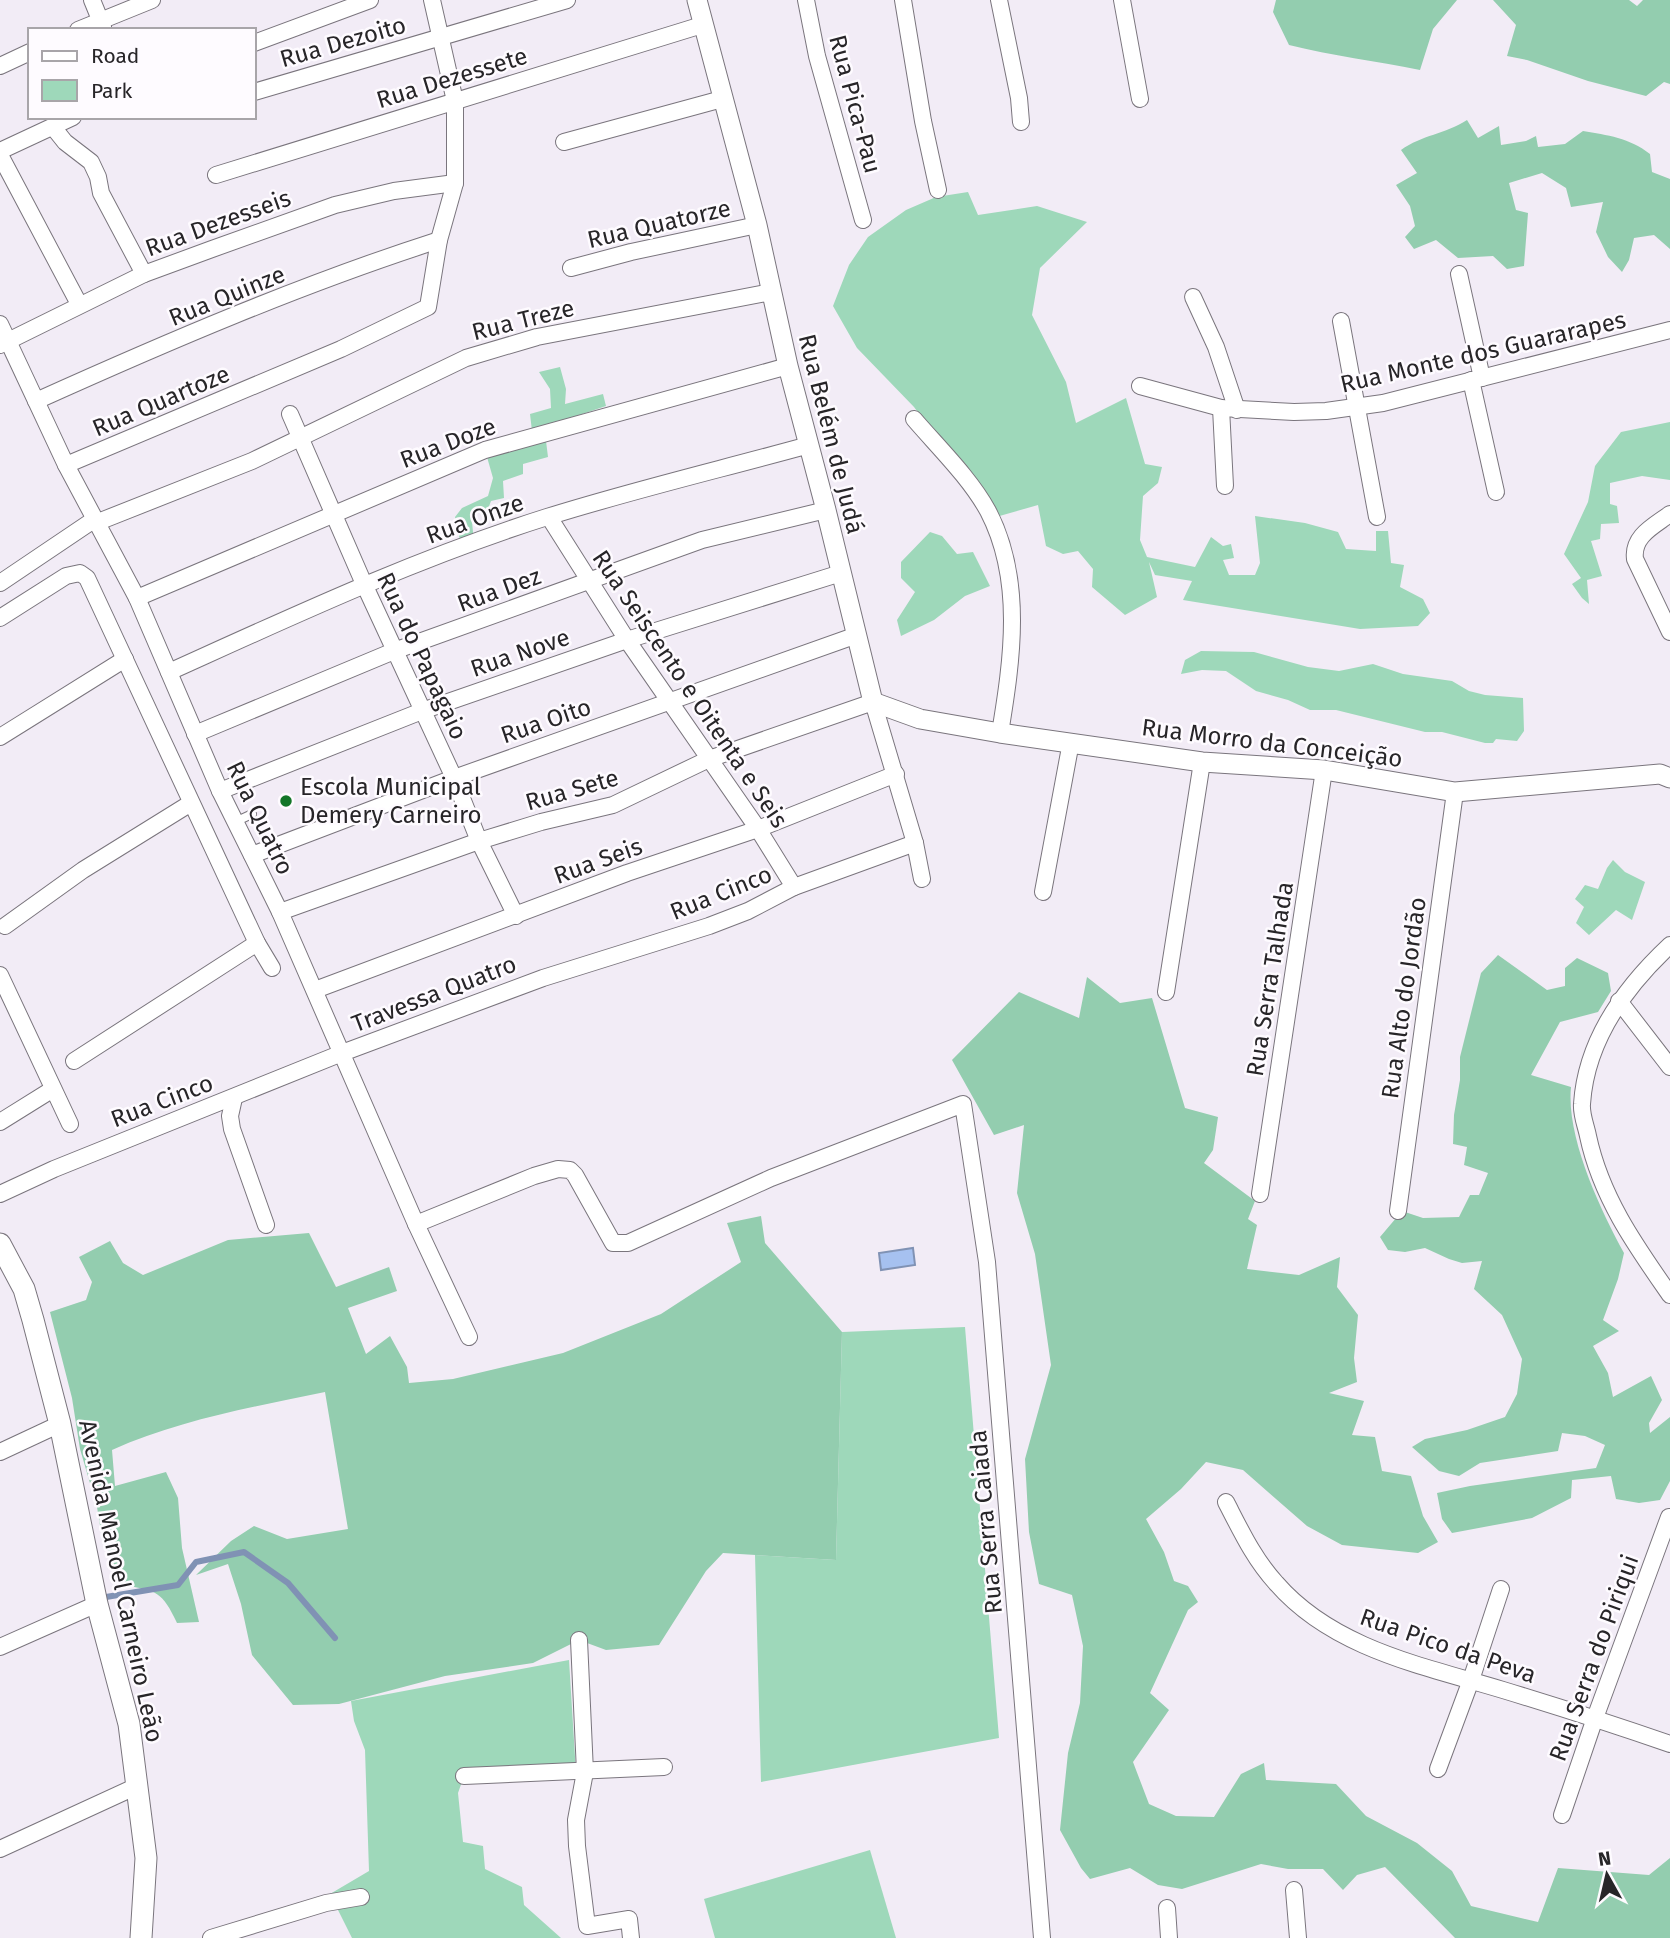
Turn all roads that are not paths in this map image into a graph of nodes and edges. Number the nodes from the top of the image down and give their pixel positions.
1 (92, 0) edge
2 (152, 0) edge
3 (370, 0) edge
4 (432, 0) edge
5 (567, 0) edge
6 (696, 0) edge
7 (806, 0) edge
8 (903, 0) edge
9 (999, 0) edge
10 (1122, 0) edge
11 (102, 25) edge
12 (702, 25) junction
13 (442, 37) junction
14 (256, 42) edge
15 (28, 53) edge
16 (0, 66) edge
17 (256, 91) edge
18 (722, 99) junction
19 (1140, 99) dead end
20 (455, 101) junction
21 (69, 119) edge
22 (1021, 122) dead end
23 (53, 127) junction
24 (564, 142) dead end
25 (0, 153) edge
26 (216, 175) dead end
27 (455, 183) junction
28 (938, 190) dead end
29 (863, 220) dead end
30 (757, 225) junction
31 (439, 240) junction
32 (571, 268) dead end
33 (144, 274) junction
34 (1458, 274) dead end
35 (771, 292) junction
36 (1193, 296) dead end
37 (79, 304) junction
38 (1340, 321) dead end
39 (0, 324) edge
40 (1670, 330) edge
41 (4, 342) edge
42 (788, 366) junction
43 (1477, 379) junction
44 (1140, 386) dead end
45 (36, 401) junction
46 (1357, 408) junction
47 (1229, 409) junction
48 (290, 414) dead end
49 (914, 419) dead end
50 (301, 439) junction
51 (808, 445) junction
52 (66, 466) junction
53 (1225, 486) dead end
54 (1496, 492) dead end
55 (826, 510) junction
56 (1670, 514) edge
57 (333, 515) junction
58 (548, 517) junction
59 (1377, 517) dead end
60 (96, 521) junction
61 (841, 573) junction
62 (589, 582) junction
63 (0, 583) edge
64 (364, 584) junction
65 (137, 598) junction
66 (0, 618) edge
67 (1670, 632) edge
68 (857, 635) junction
69 (627, 640) junction
70 (394, 651) junction
71 (125, 659) junction
72 (169, 672) junction
73 (670, 701) junction
74 (873, 702) junction
75 (422, 711) junction
76 (1000, 733) junction
77 (195, 734) junction
78 (0, 737) edge
79 (1071, 742) junction
80 (709, 759) junction
81 (1202, 762) junction
82 (1324, 770) junction
83 (896, 774) junction
84 (453, 778) junction
85 (1670, 778) edge
86 (220, 790) junction
87 (1455, 792) junction
88 (191, 803) junction
89 (252, 814) dead end
90 (237, 821) junction
91 (758, 829) junction
92 (480, 841) junction
93 (915, 843) junction
94 (252, 855) junction
95 (922, 879) dead end
96 (794, 887) junction
97 (1043, 892) dead end
98 (280, 912) junction
99 (516, 916) junction
100 (5, 926) dead end
101 (257, 943) junction
102 (1670, 945) edge
103 (272, 968) dead end
104 (0, 975) edge
105 (542, 978) joint
106 (315, 990) junction
107 (1166, 992) dead end
108 (1619, 1001) junction
109 (342, 1053) junction
110 (75, 1061) dead end
111 (1670, 1067) edge
112 (53, 1089) junction
113 (234, 1098) junction
114 (0, 1122) edge
115 (71, 1124) dead end
116 (0, 1194) edge
117 (1261, 1194) dead end
118 (1398, 1211) dead end
119 (416, 1224) junction
120 (265, 1225) dead end
121 (1, 1247) edge
122 (1670, 1296) edge
123 (469, 1337) dead end
124 (60, 1424) junction
125 (0, 1452) edge
126 (1226, 1502) dead end
127 (1669, 1517) edge
128 (1501, 1589) dead end
129 (97, 1604) junction
130 (579, 1640) dead end
131 (0, 1647) edge
132 (1471, 1680) junction
133 (1595, 1718) junction
134 (1670, 1744) edge
135 (664, 1767) dead end
136 (1438, 1769) dead end
137 (585, 1772) junction
138 (464, 1776) dead end
139 (137, 1786) junction
140 (1562, 1815) dead end
141 (0, 1849) edge
142 (1294, 1890) dead end
143 (361, 1896) dead end
144 (1167, 1908) dead end
145 (141, 1938) edge
146 (211, 1938) edge
147 (631, 1938) edge
148 (1042, 1938) edge
149 (1169, 1938) edge
150 (1298, 1938) edge

1 - 11 street
2 - 11 street
3 - 14 street
4 - 13 street
5 - 13 street, Rua Dezoito
6 - 12 street, Rua Belém de Judá
7 - 29 street, Rua Pica-Pau
8 - 28 street
9 - 22 street
10 - 19 street
12 - 18 street, Rua Belém de Judá
12 - 20 street, Rua Dezessete
13 - 17 street, Rua Dezoito
13 - 20 street
15 - 16 street
18 - 24 street
18 - 30 street, Rua Belém de Judá
20 - 26 street, Rua Dezessete
20 - 27 street
21 - 23 street
23 - 25 street
23 - 33 street
25 - 37 street
27 - 31 street
27 - 33 street, Rua Dezesseis
30 - 32 street, Rua Quatorze
30 - 35 street, Rua Belém de Judá
31 - 45 street, Rua Quinze
31 - 52 street, Rua Quartoze
33 - 37 street, Rua Dezesseis
34 - 43 street
35 - 42 street, Rua Belém de Judá
35 - 50 street, Rua Treze
36 - 47 street
37 - 41 street, Rua Dezesseis
38 - 46 street
39 - 41 street, Rua Quatro
40 - 43 street, Rua Monte dos Guararapes
41 - 45 street, Rua Quatro
42 - 51 street, Rua Belém de Judá
42 - 57 street, Rua Doze
43 - 46 street, Rua Monte dos Guararapes
43 - 54 street
44 - 47 street, Rua Monte dos Guararapes
45 - 52 street, Rua Quatro
46 - 47 street, Rua Monte dos Guararapes
46 - 59 street
47 - 53 street
48 - 50 street, Rua do Papagaio
49 - 76 street
50 - 57 street, Rua do Papagaio
50 - 60 street
51 - 55 street, Rua Belém de Judá
51 - 58 street, Rua Onze
52 - 60 street, Rua Quatro
55 - 61 street, Rua Belém de Judá
55 - 62 street, Rua Dez
56 - 67 street
57 - 64 street, Rua do Papagaio
57 - 65 street, Rua Doze
58 - 62 street, Rua Seiscento e Oitenta e Seis
58 - 64 street, Rua Onze
60 - 63 street
60 - 65 street, Rua Quatro
61 - 68 street, Rua Belém de Judá
61 - 69 street, Rua Nove
62 - 69 street, Rua Seiscento e Oitenta e Seis
62 - 70 street, Rua Dez
64 - 70 street, Rua do Papagaio
64 - 72 street, Rua Onze
65 - 72 street, Rua Quatro
66 - 71 street
68 - 73 street, Rua Oito
68 - 74 street, Rua Belém de Judá
69 - 73 street, Rua Seiscento e Oitenta e Seis
69 - 75 street, Rua Nove
70 - 75 street, Rua do Papagaio
70 - 77 street, Rua Dez
71 - 78 street
71 - 88 street
72 - 77 street, Rua Quatro
73 - 80 street, Rua Seiscento e Oitenta e Seis
73 - 84 street, Rua Oito
74 - 76 street, Rua Morro da Conceição
74 - 80 street, Rua Sete
74 - 83 street, Rua Belém de Judá
75 - 84 street, Rua do Papagaio
75 - 86 street, Rua Nove
76 - 79 street, Rua Morro da Conceição
77 - 86 street, Rua Quatro
79 - 81 street, Rua Morro da Conceição
79 - 97 street
80 - 91 street, Rua Seiscento e Oitenta e Seis
80 - 92 street, Rua Sete
81 - 82 street, Rua Morro da Conceição
81 - 107 street
82 - 87 street, Rua Morro da Conceição
82 - 117 street, Rua Serra Talhada
83 - 91 street, Rua Seis
83 - 93 street, Rua Belém de Judá
84 - 92 street, Rua do Papagaio
84 - 94 street, Rua Oito
85 - 87 street, Rua Morro da Conceição
86 - 90 street, Rua Quatro
87 - 118 street, Rua Alto do Jordão
88 - 100 street
88 - 101 street
89 - 90 lane
90 - 94 street, Rua Quatro
91 - 96 street, Rua Seiscento e Oitenta e Seis
91 - 99 street, Rua Seis
92 - 98 street, Rua Sete
92 - 99 street, Rua do Papagaio
93 - 95 street, Rua Belém de Judá
93 - 96 street, Rua Cinco
94 - 98 street, Rua Quatro
96 - 105 street, Rua Cinco
98 - 106 street, Rua Quatro
99 - 106 street, Rua Seis
101 - 103 street
101 - 110 street
102 - 108 street
104 - 112 street
105 - 109 street, Travessa Quatro
106 - 109 street, Rua Quatro
108 - 111 street
108 - 122 street
109 - 113 street, Rua Cinco
109 - 119 street, Rua Quatro
112 - 114 street
112 - 115 street
113 - 116 street, Rua Cinco
113 - 120 street
119 - 123 street, Rua Quatro
119 - 148 street, Rua Serra Caiada
121 - 124 main road, Avenida Manoel Carneiro Leão
124 - 125 street
124 - 129 main road, Avenida Manoel Carneiro Leão
126 - 132 street, Rua Pico da Peva
127 - 133 street, Rua Serra do Piriqui
128 - 132 street
129 - 131 street
129 - 139 main road, Avenida Manoel Carneiro Leão
130 - 137 street
132 - 133 street, Rua Pico da Peva
132 - 136 street
133 - 134 street, Rua Pico da Peva
133 - 140 street, Rua Serra do Piriqui
135 - 137 street
137 - 138 street
137 - 147 street
139 - 141 street
139 - 145 main road, Avenida Manoel Carneiro Leão
142 - 150 street
143 - 146 street
144 - 149 street

